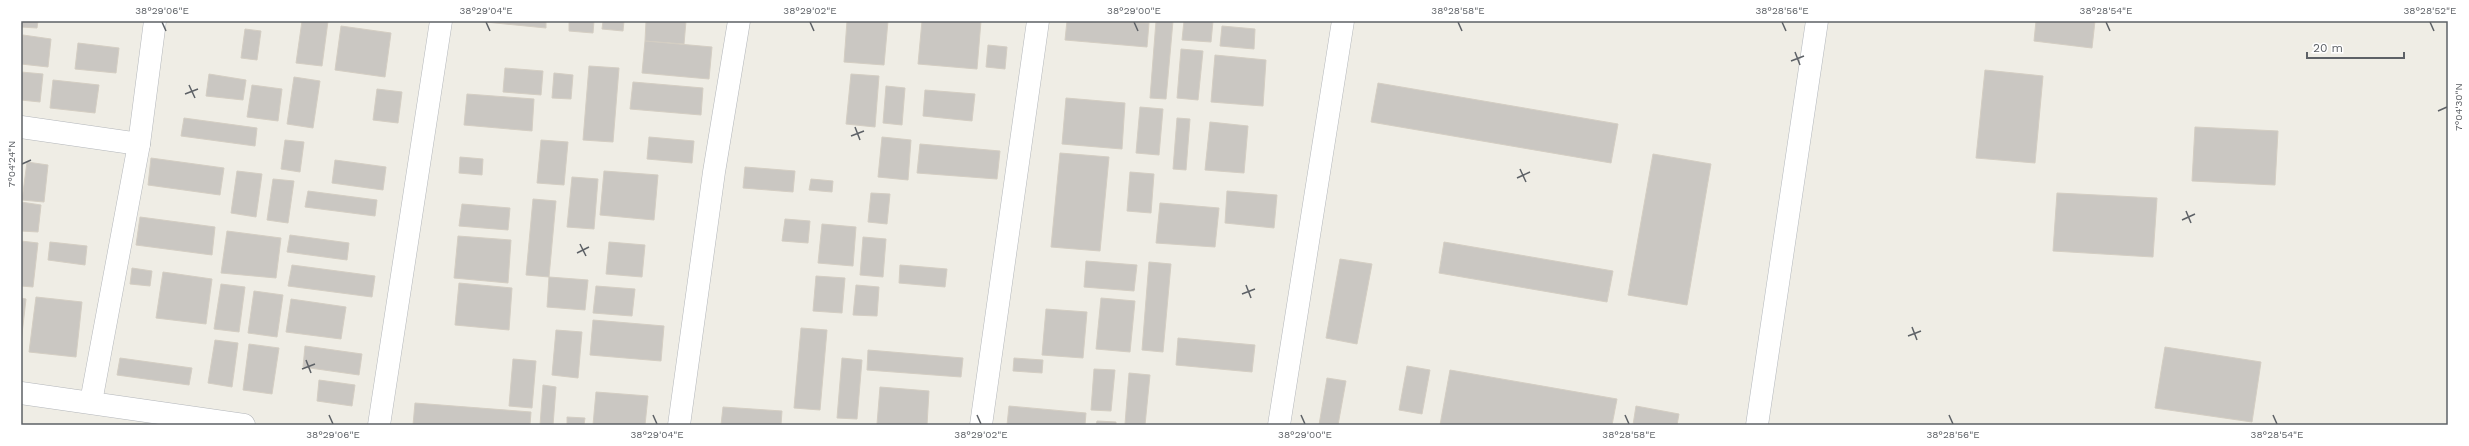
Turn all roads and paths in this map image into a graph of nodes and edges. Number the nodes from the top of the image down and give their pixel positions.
1 (155, 21) edge
2 (441, 21) edge
3 (739, 21) edge
4 (1038, 21) edge
5 (1343, 21) edge
6 (1817, 21) edge
7 (21, 127) edge
8 (139, 144) junction
9 (21, 393) edge
10 (91, 402) junction
11 (244, 425) edge
12 (379, 425) edge
13 (679, 425) edge
14 (981, 425) edge
15 (1279, 425) edge
16 (1757, 425) edge

1 - 8 street
2 - 12 street
3 - 13 street
4 - 14 street
5 - 15 street
6 - 16 street
7 - 8 street
8 - 10 street
9 - 10 street
10 - 11 street

